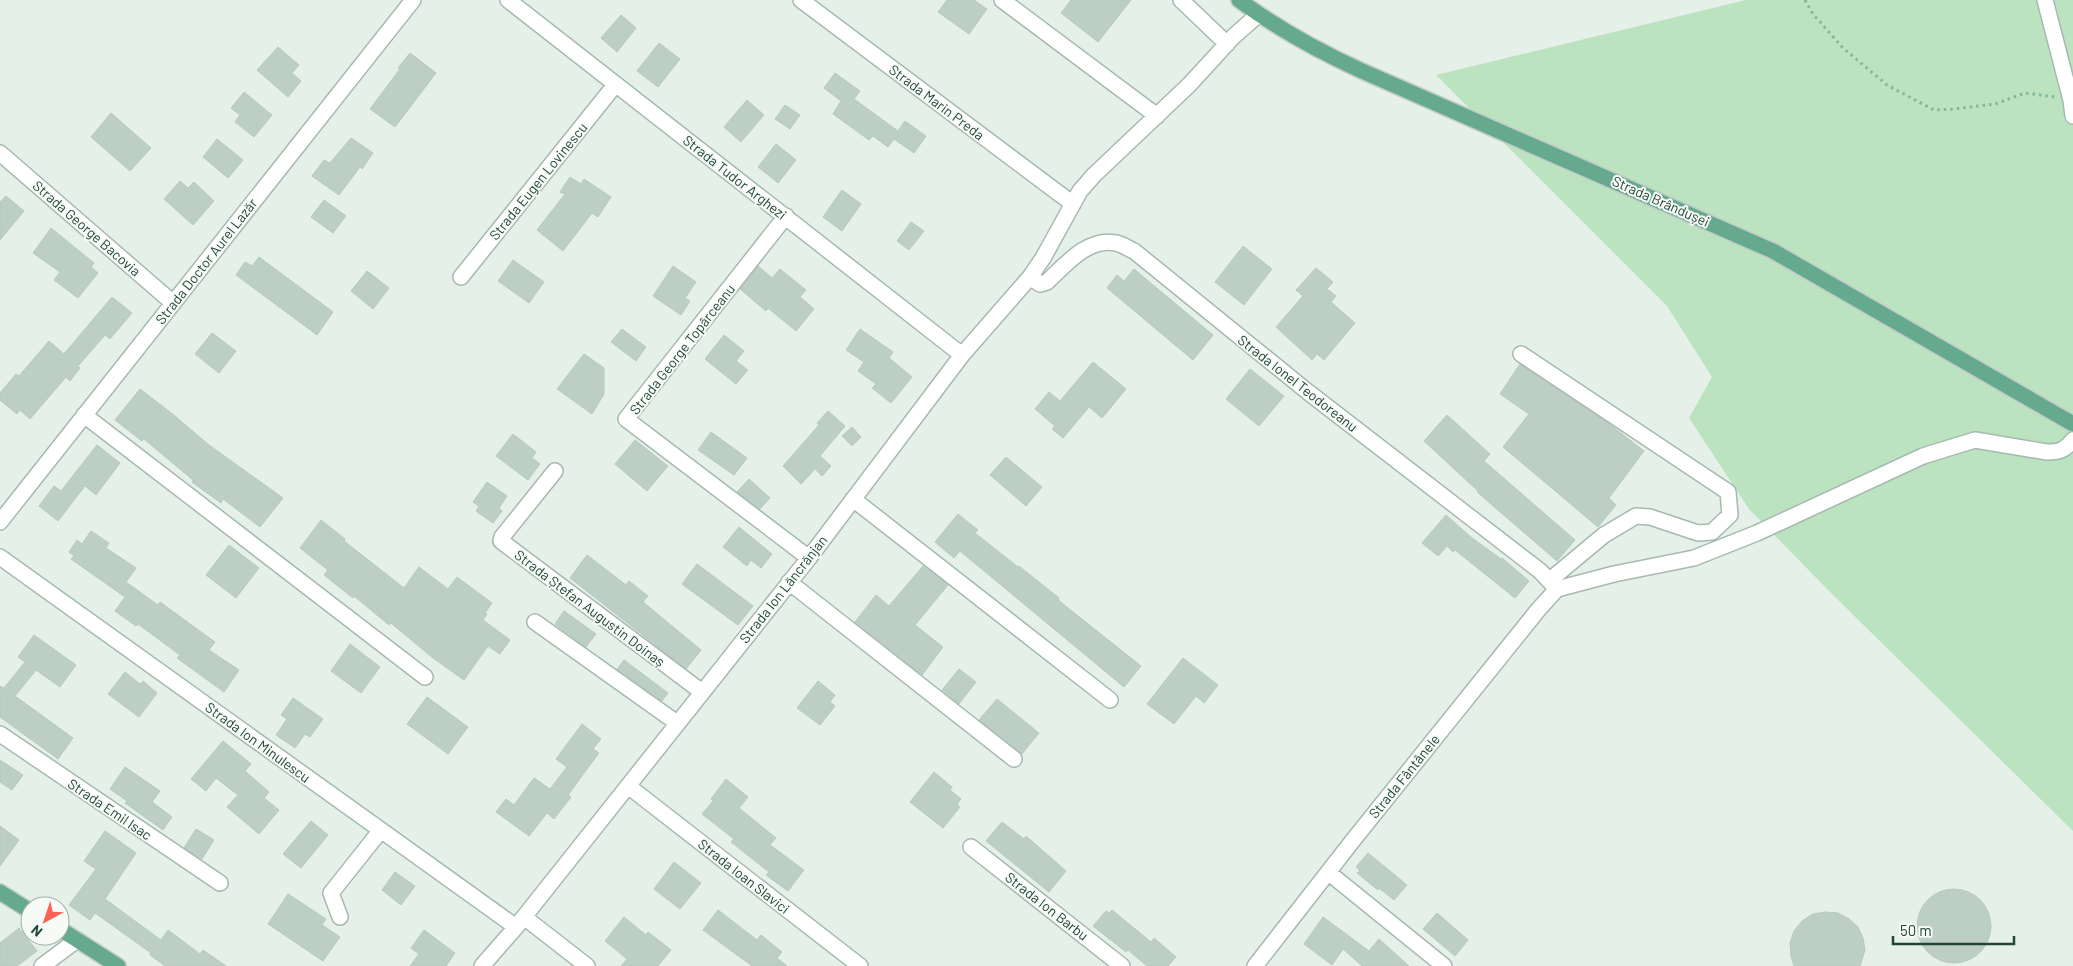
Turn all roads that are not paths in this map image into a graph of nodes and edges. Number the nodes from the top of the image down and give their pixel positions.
1 (413, 0) edge
2 (508, 0) edge
3 (802, 0) edge
4 (1002, 0) edge
5 (1181, 0) edge
6 (2045, 0) edge
7 (1249, 8) edge
8 (1230, 40) junction
9 (615, 85) junction
10 (1157, 116) junction
11 (2073, 116) edge
12 (0, 153) edge
13 (1073, 204) junction
14 (786, 216) junction
15 (1030, 276) junction
16 (460, 277) dead end
17 (173, 303) junction
18 (962, 354) junction
19 (1521, 354) dead end
20 (84, 415) junction
21 (2073, 424) edge
22 (2073, 440) edge
23 (555, 471) dead end
24 (853, 499) junction
25 (0, 522) edge
26 (0, 557) edge
27 (809, 558) junction
28 (790, 582) junction
29 (1554, 585) junction
30 (535, 622) dead end
31 (425, 677) dead end
32 (702, 692) junction
33 (1110, 700) dead end
34 (677, 724) junction
35 (0, 734) edge
36 (1014, 759) dead end
37 (628, 786) junction
38 (381, 830) junction
39 (971, 847) dead end
40 (1329, 873) junction
41 (220, 883) dead end
42 (0, 892) edge
43 (20, 904) edge
44 (340, 917) dead end
45 (520, 922) junction
46 (70, 935) edge
47 (77, 940) junction
48 (42, 966) edge
49 (118, 966) edge
50 (482, 966) edge
51 (587, 966) edge
52 (860, 966) edge
53 (1122, 966) edge
54 (1255, 966) edge
55 (1444, 966) edge

1 - 17 street, Strada Doctor Aurel Lazăr
2 - 9 street, Strada Tudor Arghezi
3 - 13 street, Strada Marin Preda
4 - 10 street
5 - 8 street
6 - 11 street
7 - 8 street, Strada Ion Lăncrănjan
7 - 21 main road, Strada Brândușei
8 - 10 street, Strada Ion Lăncrănjan
9 - 14 street, Strada Tudor Arghezi
9 - 16 street, Strada Eugen Lovinescu
10 - 13 street, Strada Ion Lăncrănjan
12 - 17 street, Strada George Bacovia
13 - 15 street, Strada Ion Lăncrănjan
14 - 18 street, Strada Tudor Arghezi
14 - 27 street, Strada George Topârceanu
15 - 18 street, Strada Ion Lăncrănjan
15 - 29 street, Strada Ionel Teodoreanu
17 - 20 street, Strada Doctor Aurel Lazăr
18 - 24 street, Strada Ion Lăncrănjan
19 - 29 street, Strada Fântânele
20 - 25 street, Strada Doctor Aurel Lazăr
20 - 31 street
22 - 29 street
23 - 32 street, Strada Ștefan Augustin Doinaș
24 - 27 street, Strada Ion Lăncrănjan
24 - 33 street
26 - 38 street, Strada Ion Minulescu
27 - 28 street, Strada Ion Lăncrănjan
28 - 32 street, Strada Ion Lăncrănjan
28 - 36 street
29 - 40 street, Strada Fântânele
30 - 34 street
32 - 34 street, Strada Ion Lăncrănjan
34 - 37 street, Strada Ion Lăncrănjan
35 - 41 street, Strada Emil Isac
37 - 45 street, Strada Ion Lăncrănjan
37 - 52 street, Strada Ioan Slavici
38 - 44 street
38 - 45 street, Strada Ion Minulescu
39 - 53 street, Strada Ion Barbu
40 - 54 street, Strada Fântânele
40 - 55 street
42 - 43 main road
45 - 50 street, Strada Ion Lăncrănjan
45 - 51 street, Strada Ion Minulescu
46 - 47 main road
47 - 48 street
47 - 49 main road

